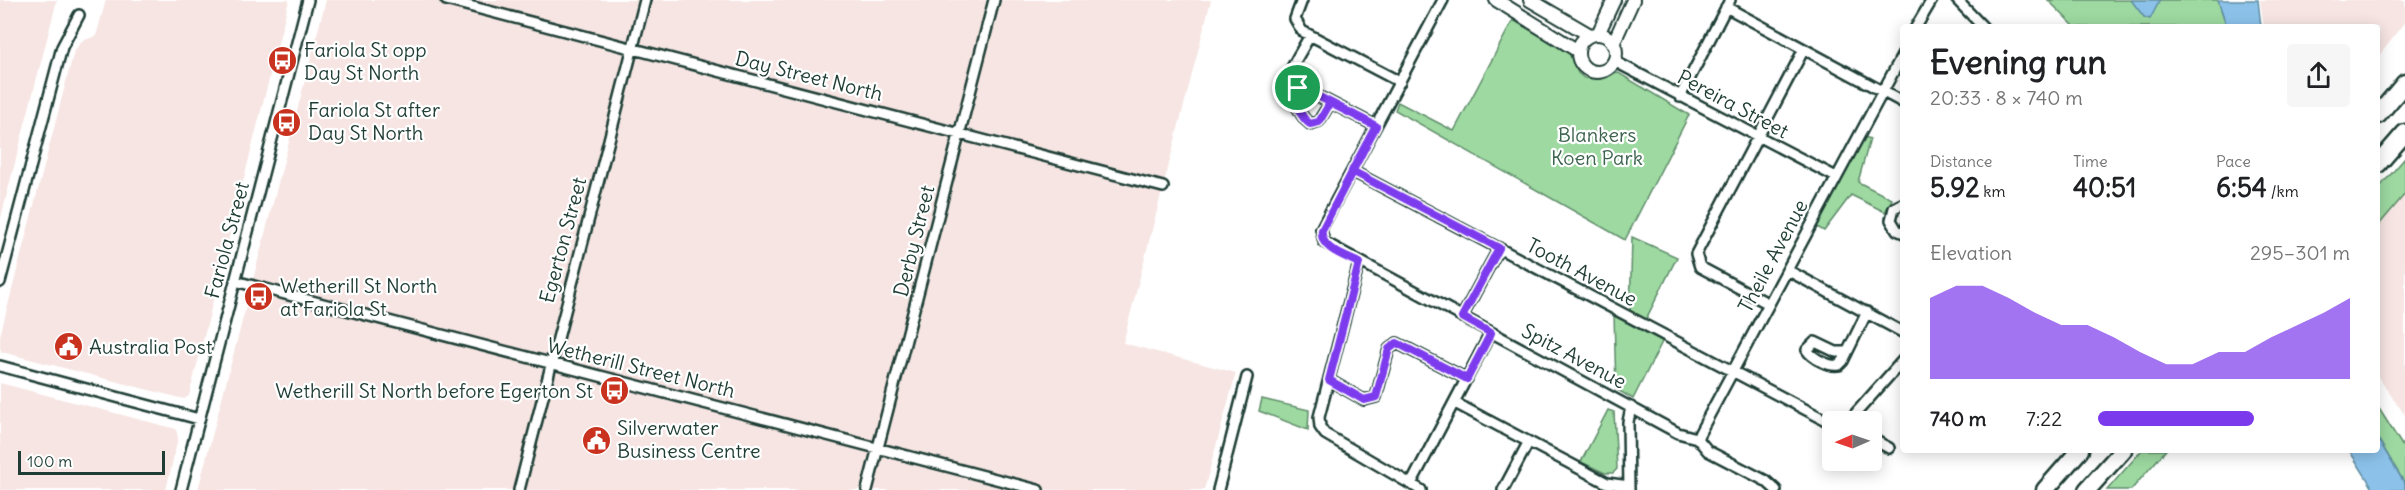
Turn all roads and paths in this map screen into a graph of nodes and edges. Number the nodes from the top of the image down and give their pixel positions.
1 (308, 0) edge
2 (446, 0) edge
3 (645, 0) edge
4 (994, 0) edge
5 (1302, 0) edge
6 (1443, 0) edge
7 (1496, 0) edge
8 (1530, 0) edge
9 (1614, 0) edge
10 (1633, 0) edge
11 (1932, 0) edge
12 (1957, 0) edge
13 (1728, 4) edge
14 (79, 15) dead end
15 (1918, 24) edge
16 (1980, 24) edge
17 (1310, 35) junction
18 (1594, 35) junction
19 (1613, 44) junction
20 (632, 49) junction
21 (1804, 49) junction
22 (1578, 51) junction
23 (1900, 59) edge
24 (1614, 61) junction
25 (1400, 82) junction
26 (2405, 84) edge
27 (1293, 89) junction
28 (1881, 91) junction
29 (1680, 97) junction
30 (1900, 101) edge
31 (1330, 103) junction
32 (2380, 113) edge
33 (1376, 126) junction
34 (960, 133) junction
35 (2405, 133) edge
36 (1756, 137) junction
37 (2380, 162) edge
38 (1352, 171) junction
39 (1836, 177) junction
40 (1163, 187) dead end
41 (1900, 205) edge
42 (1900, 231) edge
43 (1499, 248) junction
44 (1359, 263) junction
45 (1787, 270) junction
46 (235, 281) junction
47 (0, 282) edge
48 (1769, 304) junction
49 (1867, 312) junction
50 (1462, 317) junction
51 (1900, 331) edge
52 (1491, 333) junction
53 (1846, 352) dead end
54 (550, 364) junction
55 (1900, 364) edge
56 (0, 366) edge
57 (1732, 372) junction
58 (1247, 377) dead end
59 (1467, 379) junction
60 (1329, 380) junction
61 (1455, 403) junction
62 (1631, 407) junction
63 (1858, 411) edge
64 (1822, 418) edge
65 (199, 419) junction
66 (1697, 438) junction
67 (1528, 443) junction
68 (1882, 444) edge
69 (1889, 448) dead end
70 (878, 449) junction
71 (2077, 453) edge
72 (2120, 453) edge
73 (1411, 484) junction
74 (1629, 488) edge
75 (181, 490) edge
76 (519, 490) edge
77 (867, 490) edge
78 (1038, 490) edge
79 (1218, 490) edge
80 (1421, 490) edge
81 (1503, 490) edge
82 (1776, 490) edge
83 (2045, 490) edge
84 (2087, 490) edge

1 - 46 street, Fariola Street
2 - 20 street, Day Street North
3 - 20 street, Egerton Street
4 - 34 street, Derby Street
5 - 17 street
6 - 25 street
7 - 22 street
8 - 18 street
9 - 18 street
10 - 19 street
11 - 15 street
12 - 16 street
13 - 21 street
13 - 29 street
14 - 47 street
17 - 25 street
17 - 27 street
18 - 19 street
18 - 22 street
19 - 24 street
20 - 34 street, Day Street North
20 - 54 street, Egerton Street
21 - 28 street
21 - 36 street
22 - 24 street
23 - 28 street, Theile Avenue
24 - 29 street, Pereira Street
25 - 33 street
26 - 32 highway
27 - 31 street
27 - 31 street
28 - 30 street
28 - 39 street, Theile Avenue
29 - 36 street, Pereira Street
31 - 33 street
33 - 38 street
34 - 40 street, Day Street North
34 - 70 street, Derby Street
35 - 37 highway
36 - 39 street, Pereira Street
36 - 48 street
38 - 43 street, Tooth Avenue
38 - 44 street, Spitz Avenue
39 - 45 street, Theile Avenue
41 - 42 street
43 - 50 street
43 - 57 street, Tooth Avenue
44 - 50 street, Spitz Avenue
44 - 60 street
45 - 48 street, Theile Avenue
45 - 49 street
46 - 54 street, Wetherill Street North
46 - 65 street, Fariola Street
48 - 57 street, Theile Avenue
49 - 51 street
49 - 53 street
50 - 52 street, Spitz Avenue
52 - 59 street
52 - 62 street, Spitz Avenue
54 - 70 street, Wetherill Street North
54 - 76 street, Egerton Street
55 - 63 street
56 - 65 street
57 - 64 street, Tooth Avenue
57 - 66 street, Theile Avenue
58 - 79 street
59 - 60 street
59 - 61 street
60 - 73 street
61 - 67 street
61 - 73 street
62 - 66 street, Spitz Avenue
62 - 74 street
65 - 75 street, Fariola Street
66 - 82 street, Spitz Avenue
67 - 74 street
67 - 81 street
68 - 69 street
70 - 77 street, Derby Street
70 - 78 street, Wetherill Street North
71 - 83 highway
72 - 84 highway
73 - 80 street

